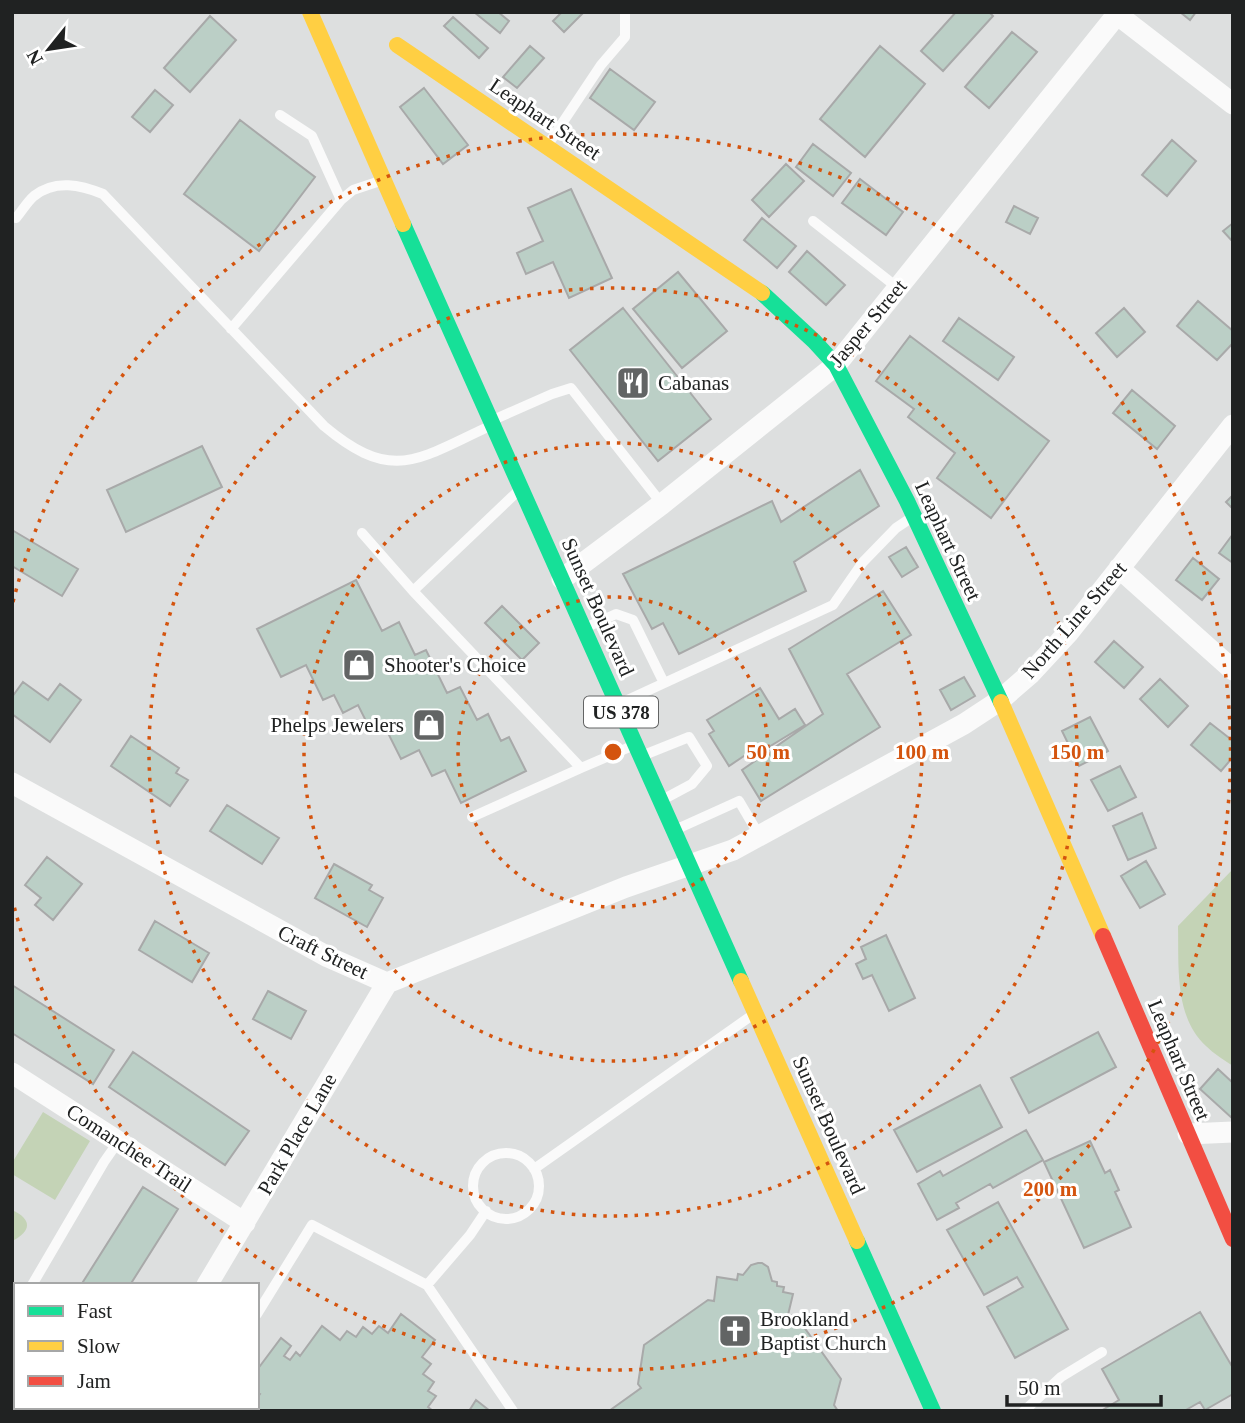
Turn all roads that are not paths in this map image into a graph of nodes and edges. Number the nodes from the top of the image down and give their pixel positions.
1 (310, 12) edge
2 (625, 12) edge
3 (1117, 13) edge
4 (397, 45) dead end
5 (1233, 104) edge
6 (280, 115) dead end
7 (547, 146) junction
8 (384, 179) junction
9 (341, 200) junction
10 (16, 218) dead end
11 (813, 220) dead end
12 (898, 288) junction
13 (231, 329) junction
14 (836, 365) junction
15 (492, 423) junction
16 (1233, 425) edge
17 (521, 488) junction
18 (662, 504) junction
19 (914, 516) junction
20 (362, 533) dead end
21 (1119, 568) junction
22 (562, 579) junction
23 (413, 591) junction
24 (584, 628) junction
25 (1233, 670) edge
26 (664, 683) junction
27 (999, 701) junction
28 (618, 704) junction
29 (639, 750) junction
30 (581, 768) junction
31 (12, 783) edge
32 (661, 800) junction
33 (472, 817) dead end
34 (674, 830) junction
35 (759, 835) junction
36 (690, 864) junction
37 (387, 982) junction
38 (756, 1013) junction
39 (13, 1075) edge
40 (1233, 1132) edge
41 (1188, 1135) junction
42 (118, 1142) junction
43 (534, 1168) junction
44 (486, 1212) junction
45 (245, 1223) junction
46 (1233, 1239) edge
47 (33, 1283) edge
48 (209, 1283) edge
49 (427, 1285) junction
50 (259, 1311) edge
51 (1102, 1352) dead end
52 (513, 1411) edge
53 (933, 1411) edge
54 (1024, 1411) edge

1 - 8 main road, Sunset Boulevard / US 378
2 - 7 lane
3 - 5 street
3 - 12 street, Jasper Street
4 - 7 main road, Leaphart Street
6 - 9 lane
7 - 14 main road, Leaphart Street
8 - 9 lane
8 - 15 main road, Sunset Boulevard / US 378
9 - 13 lane
10 - 13 lane
11 - 12 lane
12 - 14 street, Jasper Street
13 - 15 lane
14 - 18 street, Jasper Street
14 - 19 main road, Leaphart Street
15 - 17 main road, Sunset Boulevard / US 378
15 - 18 lane
16 - 21 street, North Line Street
17 - 22 main road, Sunset Boulevard / US 378
17 - 23 lane
18 - 22 street, Jasper Street
19 - 26 lane
19 - 27 main road, Leaphart Street
20 - 23 lane
21 - 25 street
21 - 27 street, North Line Street
22 - 24 main road, Sunset Boulevard / US 378
23 - 30 lane
24 - 26 lane
24 - 28 main road, Sunset Boulevard / US 378
26 - 28 lane
27 - 35 street, North Line Street
27 - 41 main road, Leaphart Street
28 - 29 main road, Sunset Boulevard / US 378
29 - 30 lane
29 - 32 main road, Sunset Boulevard / US 378
29 - 32 lane
30 - 33 lane
31 - 37 street, Craft Street
32 - 34 main road, Sunset Boulevard / US 378
34 - 35 lane
34 - 36 main road, Sunset Boulevard / US 378
35 - 36 street, North Line Street
36 - 37 street, Craft Street
36 - 38 main road, Sunset Boulevard / US 378
37 - 45 street, Park Place Lane
38 - 43 lane
38 - 53 main road, Sunset Boulevard / US 378
39 - 42 street, Comanchee Trail
40 - 41 street
41 - 46 main road, Leaphart Street
42 - 45 street, Comanchee Trail
42 - 47 lane
43 - 44 lane
43 - 44 lane
44 - 49 lane
45 - 48 street, Park Place Lane
49 - 50 lane
49 - 52 lane
51 - 54 lane

